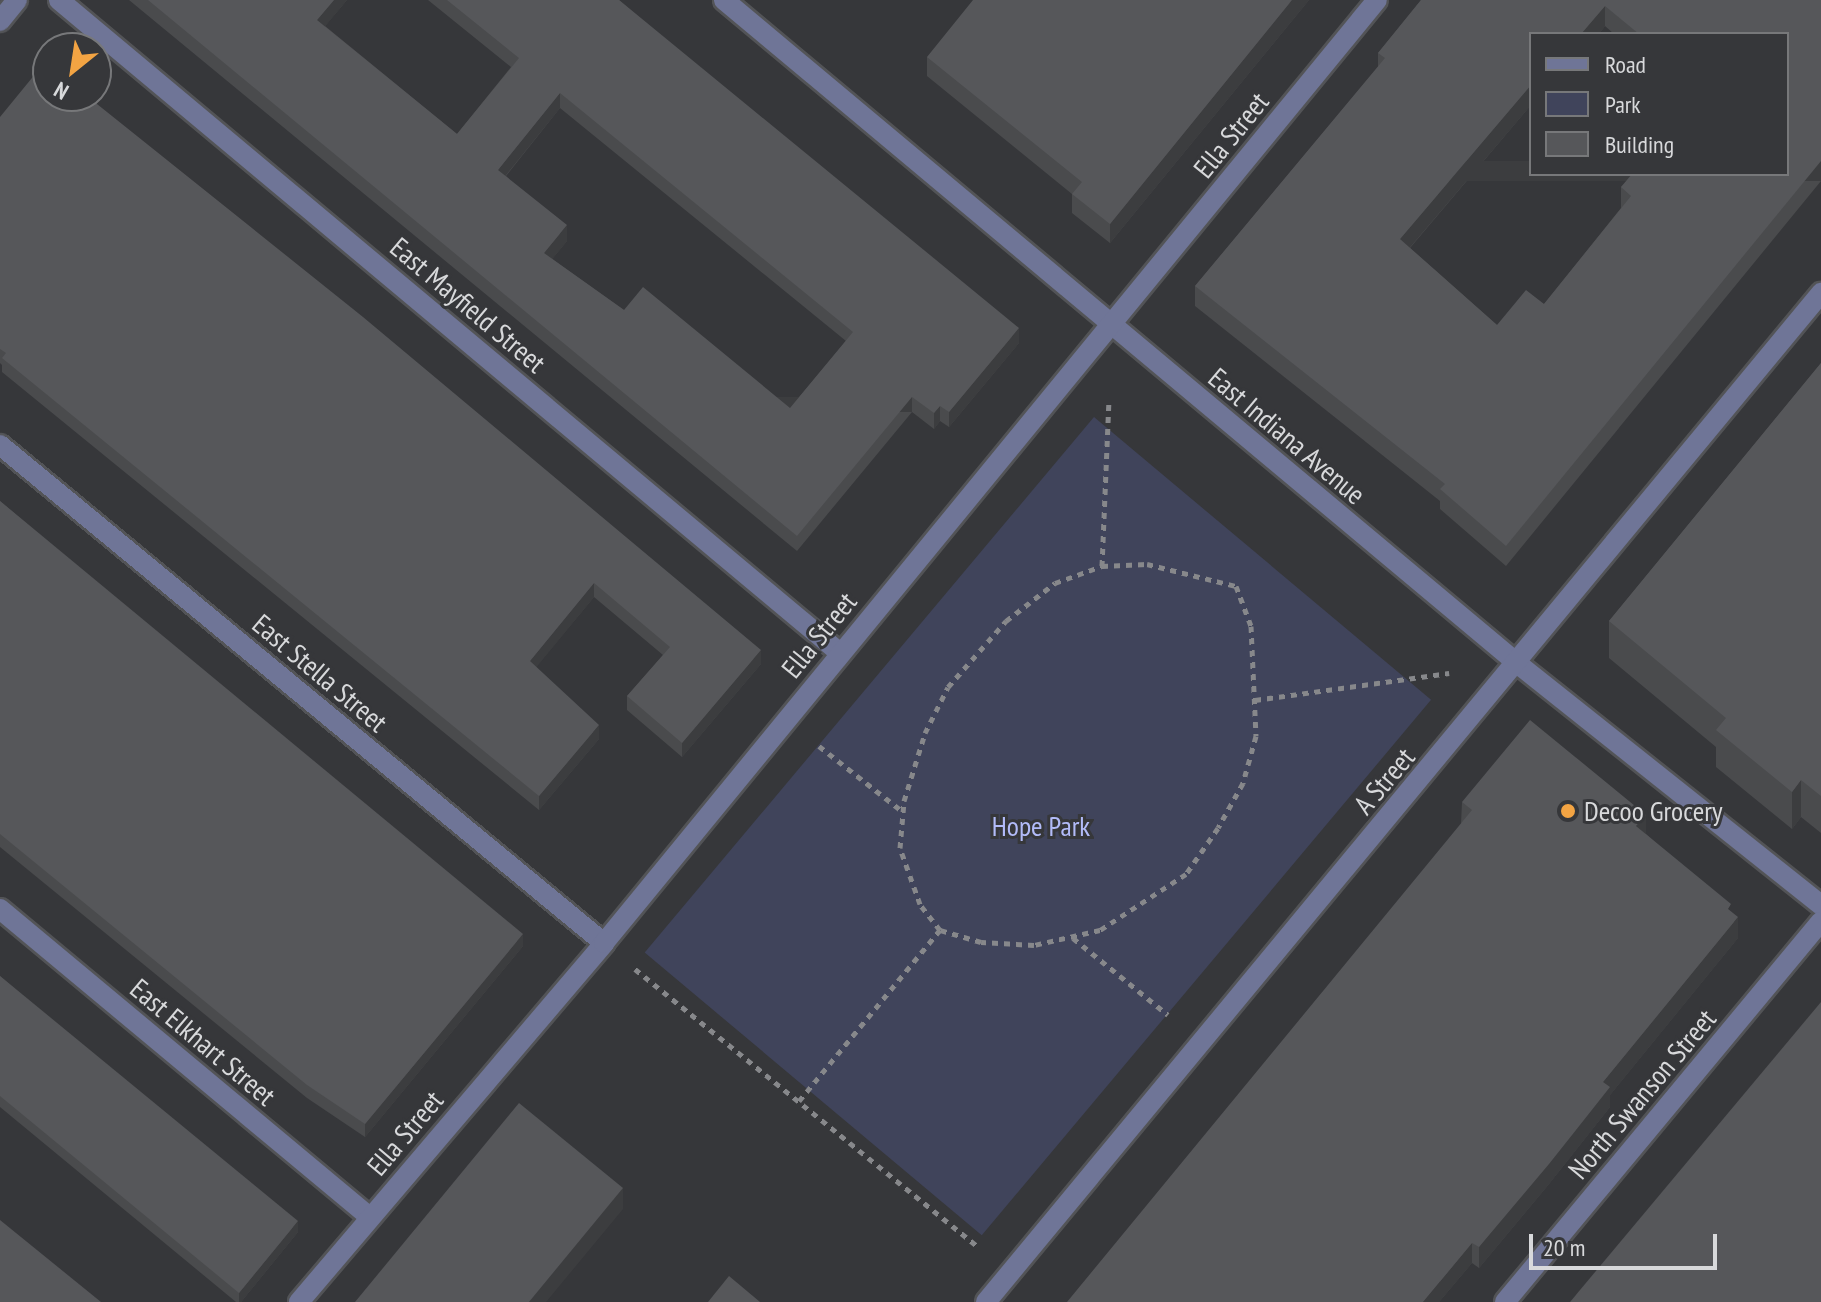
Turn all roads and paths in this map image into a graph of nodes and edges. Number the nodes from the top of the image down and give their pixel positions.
1 (17, 0) edge
2 (59, 0) edge
3 (724, 0) edge
4 (1377, 0) edge
5 (0, 21) edge
6 (1821, 293) edge
7 (1111, 327) junction
8 (0, 445) edge
9 (1102, 566) junction
10 (840, 653) junction
11 (1518, 664) junction
12 (1255, 700) junction
13 (786, 720) junction
14 (903, 812) junction
15 (1821, 905) edge
16 (0, 909) edge
17 (1821, 922) edge
18 (940, 930) junction
19 (1072, 937) junction
20 (604, 943) junction
21 (1202, 1042) junction
22 (799, 1101) junction
23 (370, 1217) junction
24 (1010, 1273) junction
25 (299, 1302) edge
26 (986, 1302) edge
27 (1505, 1302) edge

1 - 5 street
2 - 10 street, East Mayfield Street
3 - 7 street, East Indiana Avenue
4 - 7 street, Ella Street
6 - 11 street, A Street
7 - 9 path
7 - 10 street, Ella Street
7 - 11 street, East Indiana Avenue
8 - 20 street, East Stella Street
9 - 12 path
9 - 14 path
10 - 13 street, Ella Street
11 - 12 path
11 - 15 street, East Indiana Avenue
11 - 21 street, A Street
12 - 19 path
13 - 14 path
13 - 20 street, Ella Street
14 - 18 path
16 - 23 street, East Elkhart Street
17 - 27 street, North Swanson Street
18 - 19 path
18 - 22 path
19 - 21 path
20 - 22 path
20 - 23 street, Ella Street
21 - 24 street, A Street
22 - 24 path
23 - 25 street, Ella Street
24 - 26 street, A Street

